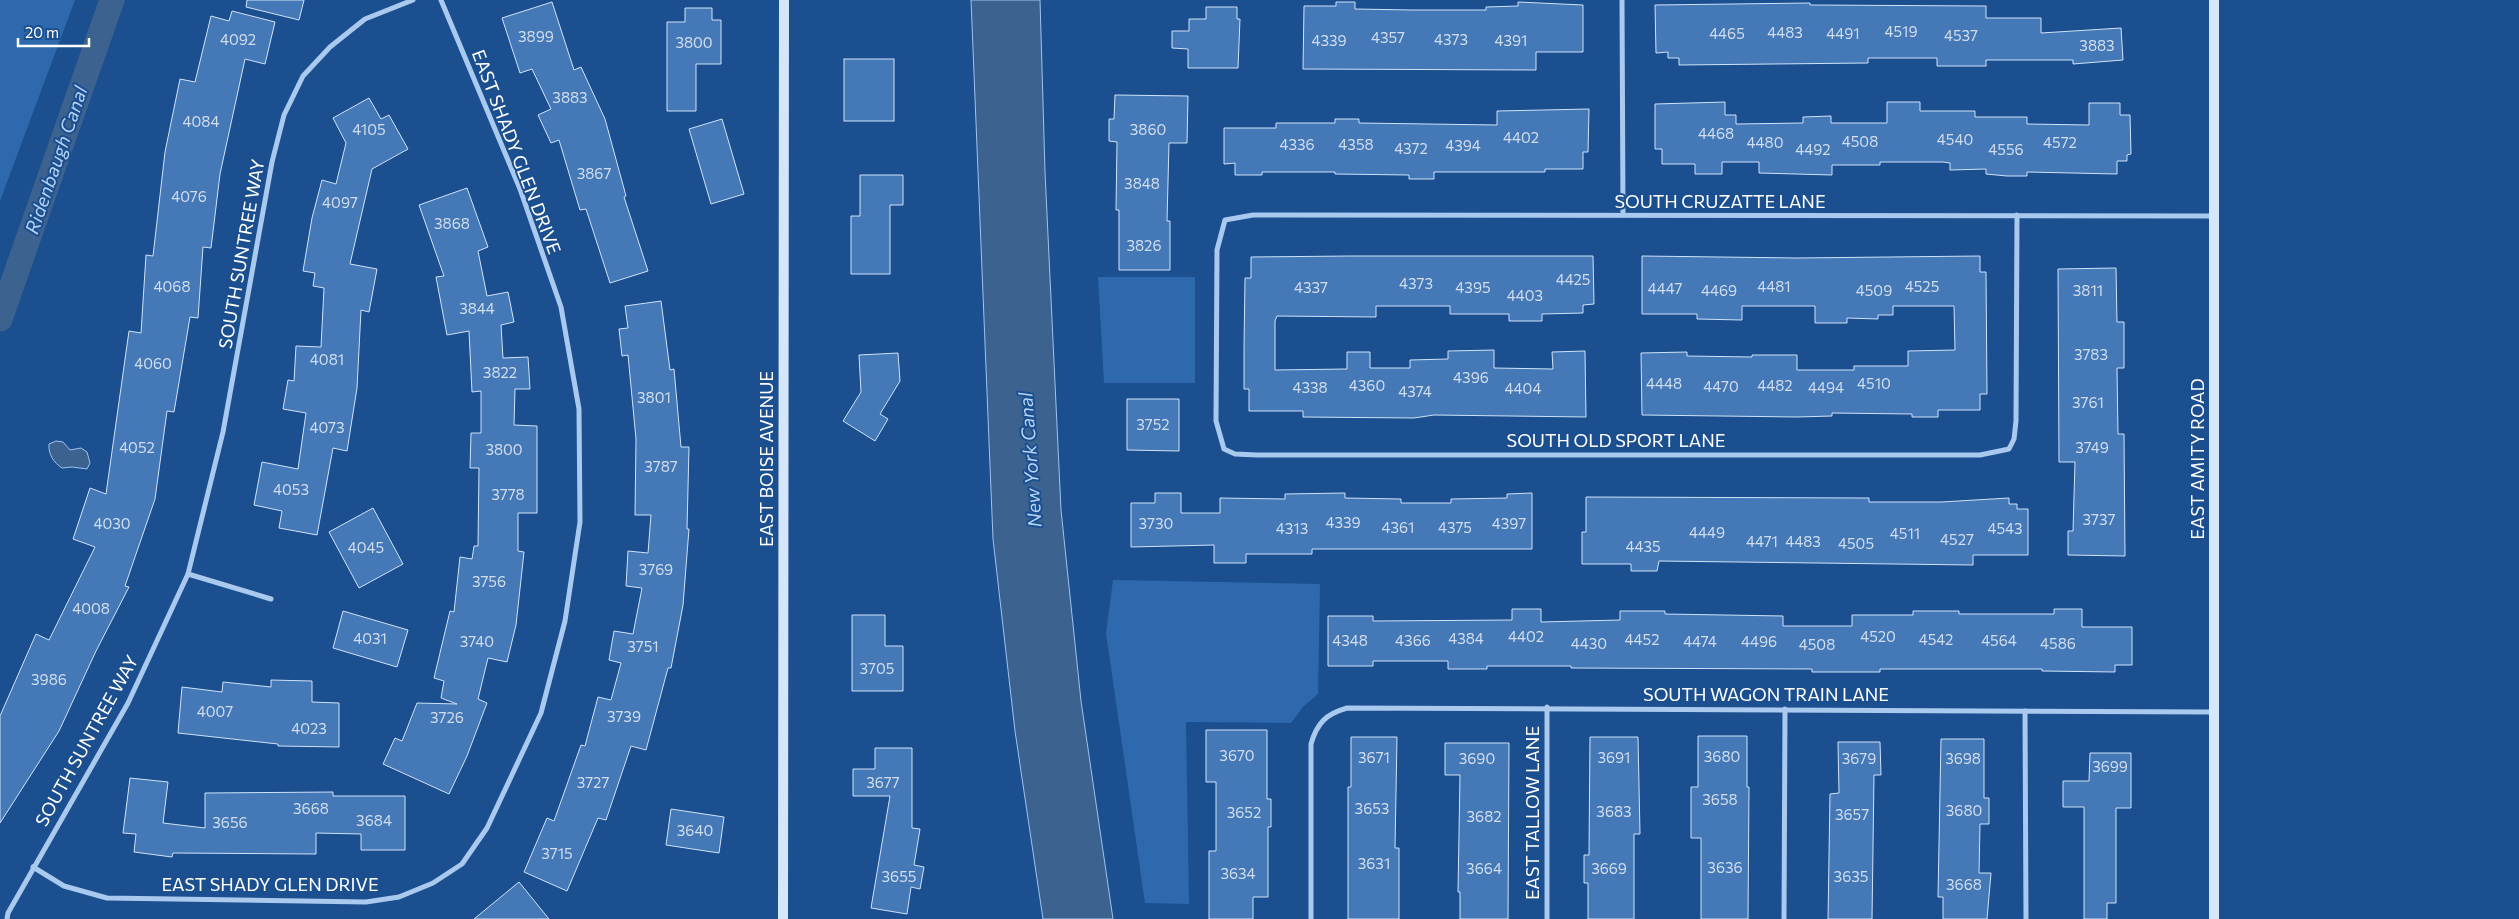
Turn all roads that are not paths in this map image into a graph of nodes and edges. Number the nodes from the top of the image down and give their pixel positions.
1 (413, 0) edge
2 (441, 0) edge
3 (784, 0) edge
4 (1622, 0) edge
5 (2214, 0) edge
6 (1624, 215) junction
7 (2018, 215) junction
8 (2215, 216) junction
9 (1224, 449) joint
10 (188, 574) junction
11 (271, 599) dead end
12 (1548, 707) junction
13 (1785, 709) junction
14 (2025, 711) junction
15 (2213, 712) junction
16 (33, 867) junction
17 (7, 919) edge
18 (783, 919) edge
19 (1311, 919) edge
20 (1547, 919) edge
21 (1784, 919) edge
22 (2026, 919) edge
23 (2214, 919) edge

1 - 10 street, SOUTH SUNTREE WAY
2 - 16 street, EAST SHADY GLEN DRIVE
3 - 18 street, EAST BOISE AVENUE
4 - 6 street
5 - 8 street, EAST AMITY ROAD
6 - 7 street, SOUTH CRUZATTE LANE
6 - 9 street, SOUTH CRUZATTE LANE
7 - 8 street, SOUTH CRUZATTE LANE
7 - 9 street, SOUTH OLD SPORT LANE
8 - 15 street, EAST AMITY ROAD
10 - 11 street
10 - 16 street, SOUTH SUNTREE WAY
12 - 13 street, SOUTH WAGON TRAIN LANE
12 - 19 street, SOUTH WAGON TRAIN LANE
12 - 20 street, EAST TALLOW LANE
13 - 14 street, SOUTH WAGON TRAIN LANE
13 - 21 street
14 - 15 street, SOUTH WAGON TRAIN LANE
14 - 22 street
15 - 23 street, EAST AMITY ROAD
16 - 17 street, SOUTH SUNTREE WAY

